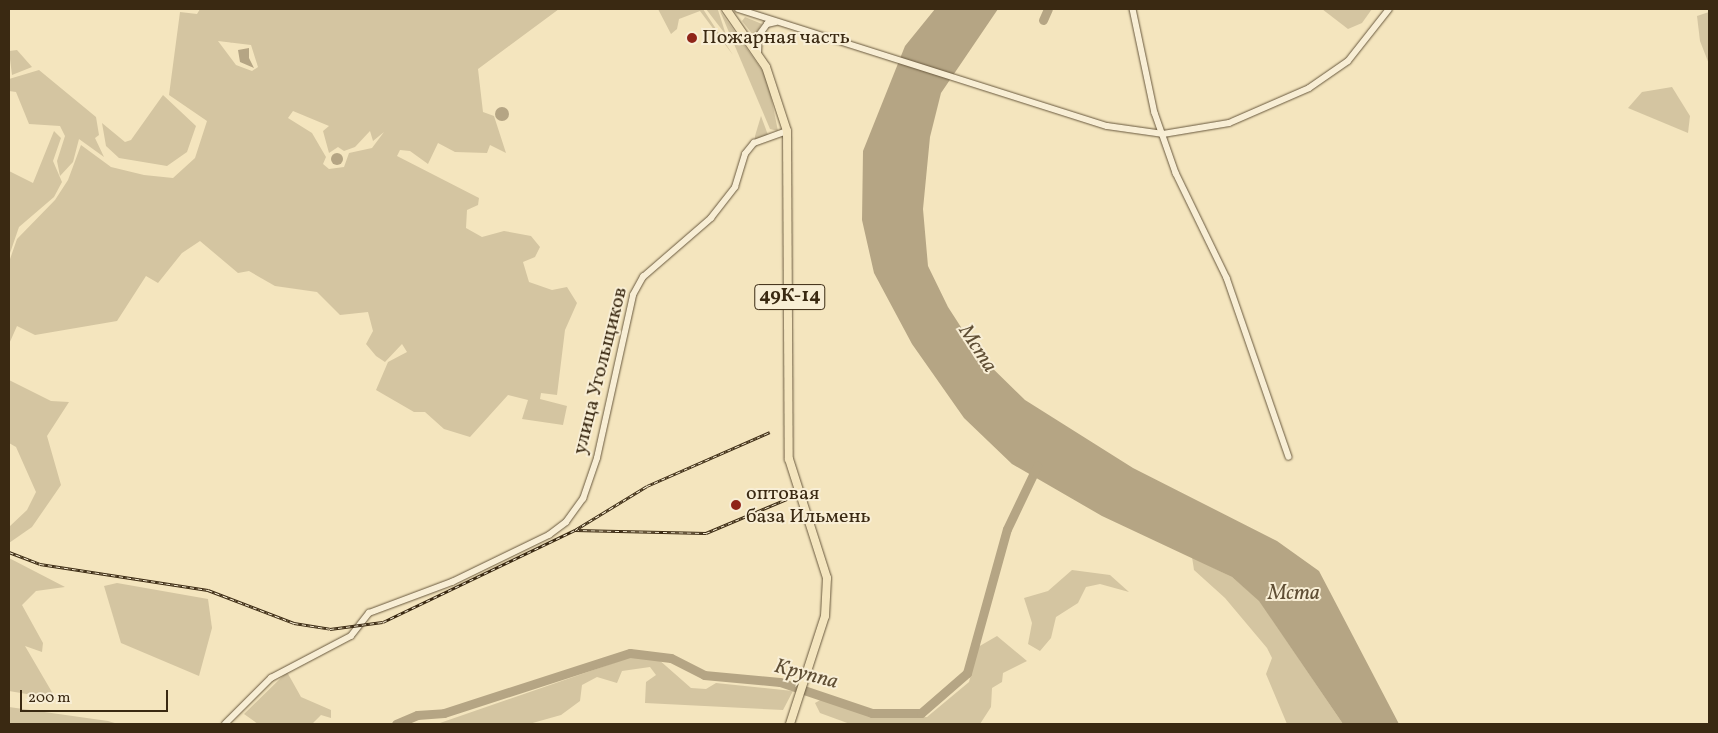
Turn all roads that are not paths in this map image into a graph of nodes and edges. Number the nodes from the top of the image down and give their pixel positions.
1 (726, 9) edge
2 (738, 9) edge
3 (1133, 9) edge
4 (1389, 9) edge
5 (778, 22) junction
6 (758, 53) junction
7 (787, 131) junction
8 (1163, 134) junction
9 (1289, 457) dead end
10 (226, 724) edge
11 (790, 724) edge

1 - 6 main road, 49К-14
2 - 5 main road
3 - 8 street
4 - 8 main road
5 - 6 main road
5 - 8 main road
6 - 7 main road, 49К-14
7 - 10 street, улица Угольщиков
7 - 11 main road, 49К-14
8 - 9 street

